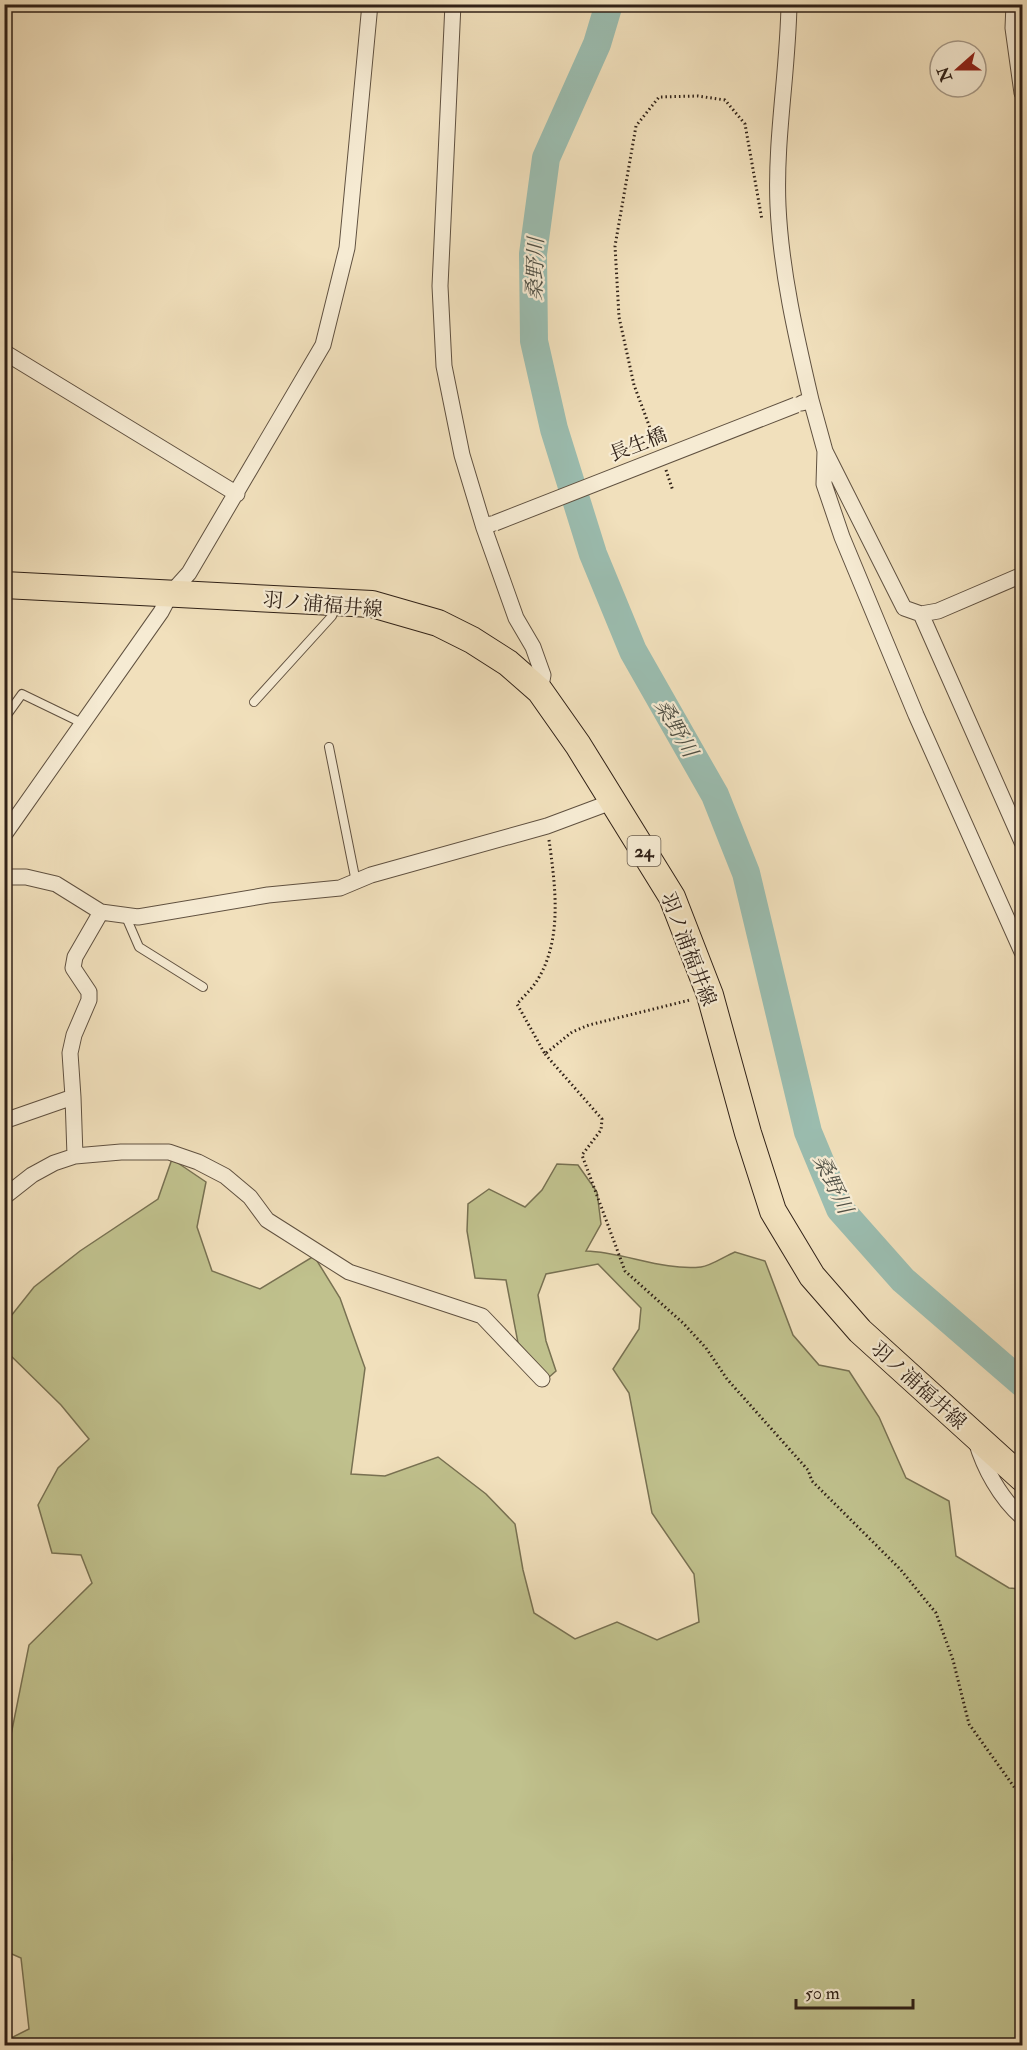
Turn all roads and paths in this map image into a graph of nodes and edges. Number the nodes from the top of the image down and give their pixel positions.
1 (370, 4) edge
2 (453, 4) edge
3 (789, 4) edge
4 (1014, 4) edge
5 (1023, 93) edge
6 (764, 229) dead end
7 (4, 352) edge
8 (803, 402) junction
9 (658, 449) dead end
10 (825, 451) junction
11 (662, 459) dead end
12 (673, 491) dead end
13 (237, 494) junction
14 (490, 525) junction
15 (1023, 575) edge
16 (4, 585) edge
17 (171, 593) junction
18 (338, 603) junction
19 (921, 614) junction
20 (540, 691) junction
21 (254, 702) dead end
22 (4, 719) edge
23 (84, 724) junction
24 (330, 747) dead end
25 (614, 801) junction
26 (547, 826) junction
27 (4, 835) edge
28 (1023, 842) edge
29 (4, 877) edge
30 (356, 882) junction
31 (101, 912) junction
32 (126, 917) junction
33 (1023, 952) edge
34 (203, 987) dead end
35 (710, 995) junction
36 (545, 1054) junction
37 (73, 1097) junction
38 (4, 1121) edge
39 (75, 1156) junction
40 (4, 1197) edge
41 (542, 1379) dead end
42 (975, 1436) junction
43 (1023, 1478) edge
44 (1023, 1516) edge
45 (1023, 1798) edge

1 - 13 street
2 - 14 street
3 - 8 street
4 - 5 street
6 - 9 path
7 - 13 street
8 - 10 street
8 - 14 street, 長生橋, bridge
10 - 19 street
10 - 33 street
11 - 12 path
13 - 17 street
14 - 20 street
15 - 19 street
16 - 17 main road, 羽ノ浦福井線 / 24
17 - 18 main road, 羽ノ浦福井線 / 24
17 - 23 street
18 - 20 main road, 羽ノ浦福井線 / 24
18 - 21 lane
19 - 28 street
20 - 25 main road, 羽ノ浦福井線 / 24
22 - 23 lane
23 - 27 street
24 - 30 lane
25 - 26 street
25 - 35 main road, 羽ノ浦福井線 / 24
26 - 30 street
26 - 36 path
29 - 31 street
30 - 32 street
31 - 32 street
31 - 37 street
32 - 34 lane
35 - 36 path
35 - 42 main road, 羽ノ浦福井線 / 24
36 - 45 path
37 - 38 street
37 - 39 street
39 - 40 street
39 - 41 street
42 - 43 main road, 羽ノ浦福井線 / 24
42 - 44 street

